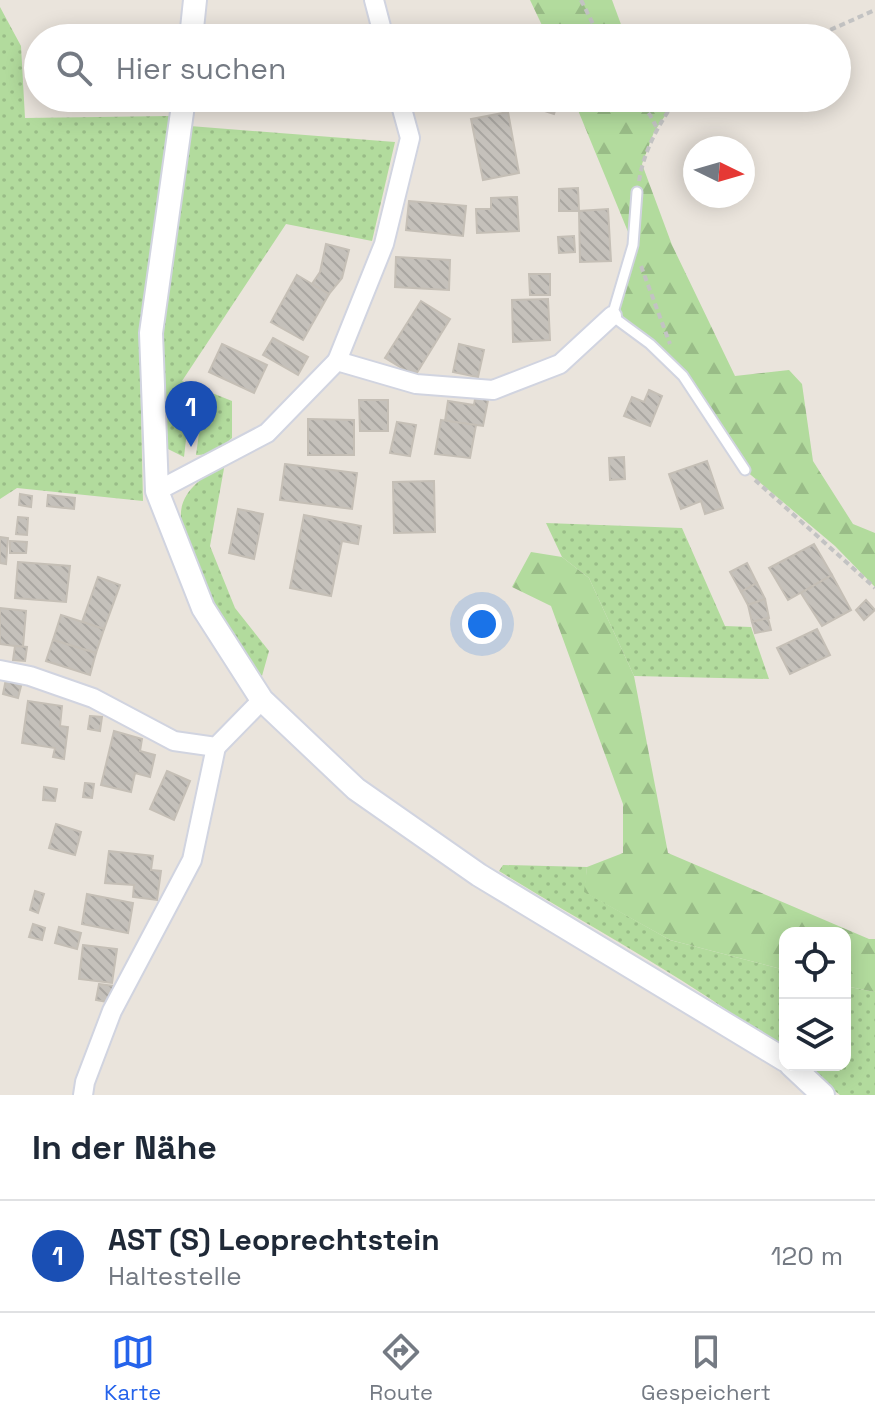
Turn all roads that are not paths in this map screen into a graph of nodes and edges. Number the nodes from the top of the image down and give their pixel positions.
1 (195, 0) edge
2 (374, 0) edge
3 (192, 24) edge
4 (380, 24) edge
5 (182, 112) edge
6 (403, 112) edge
7 (637, 192) road end
8 (612, 316) junction
9 (337, 361) junction
10 (745, 470) road end
11 (157, 491) junction
12 (0, 670) edge
13 (262, 700) junction
14 (216, 747) junction
15 (779, 1056) edge
16 (797, 1071) edge
17 (83, 1095) edge
18 (823, 1095) edge

1 - 3 street
2 - 4 street
5 - 11 street
6 - 9 street
7 - 8 lane
8 - 9 street
8 - 10 lane
9 - 11 street
11 - 13 street
12 - 14 street
13 - 14 street
13 - 15 street
14 - 17 street
16 - 18 street

